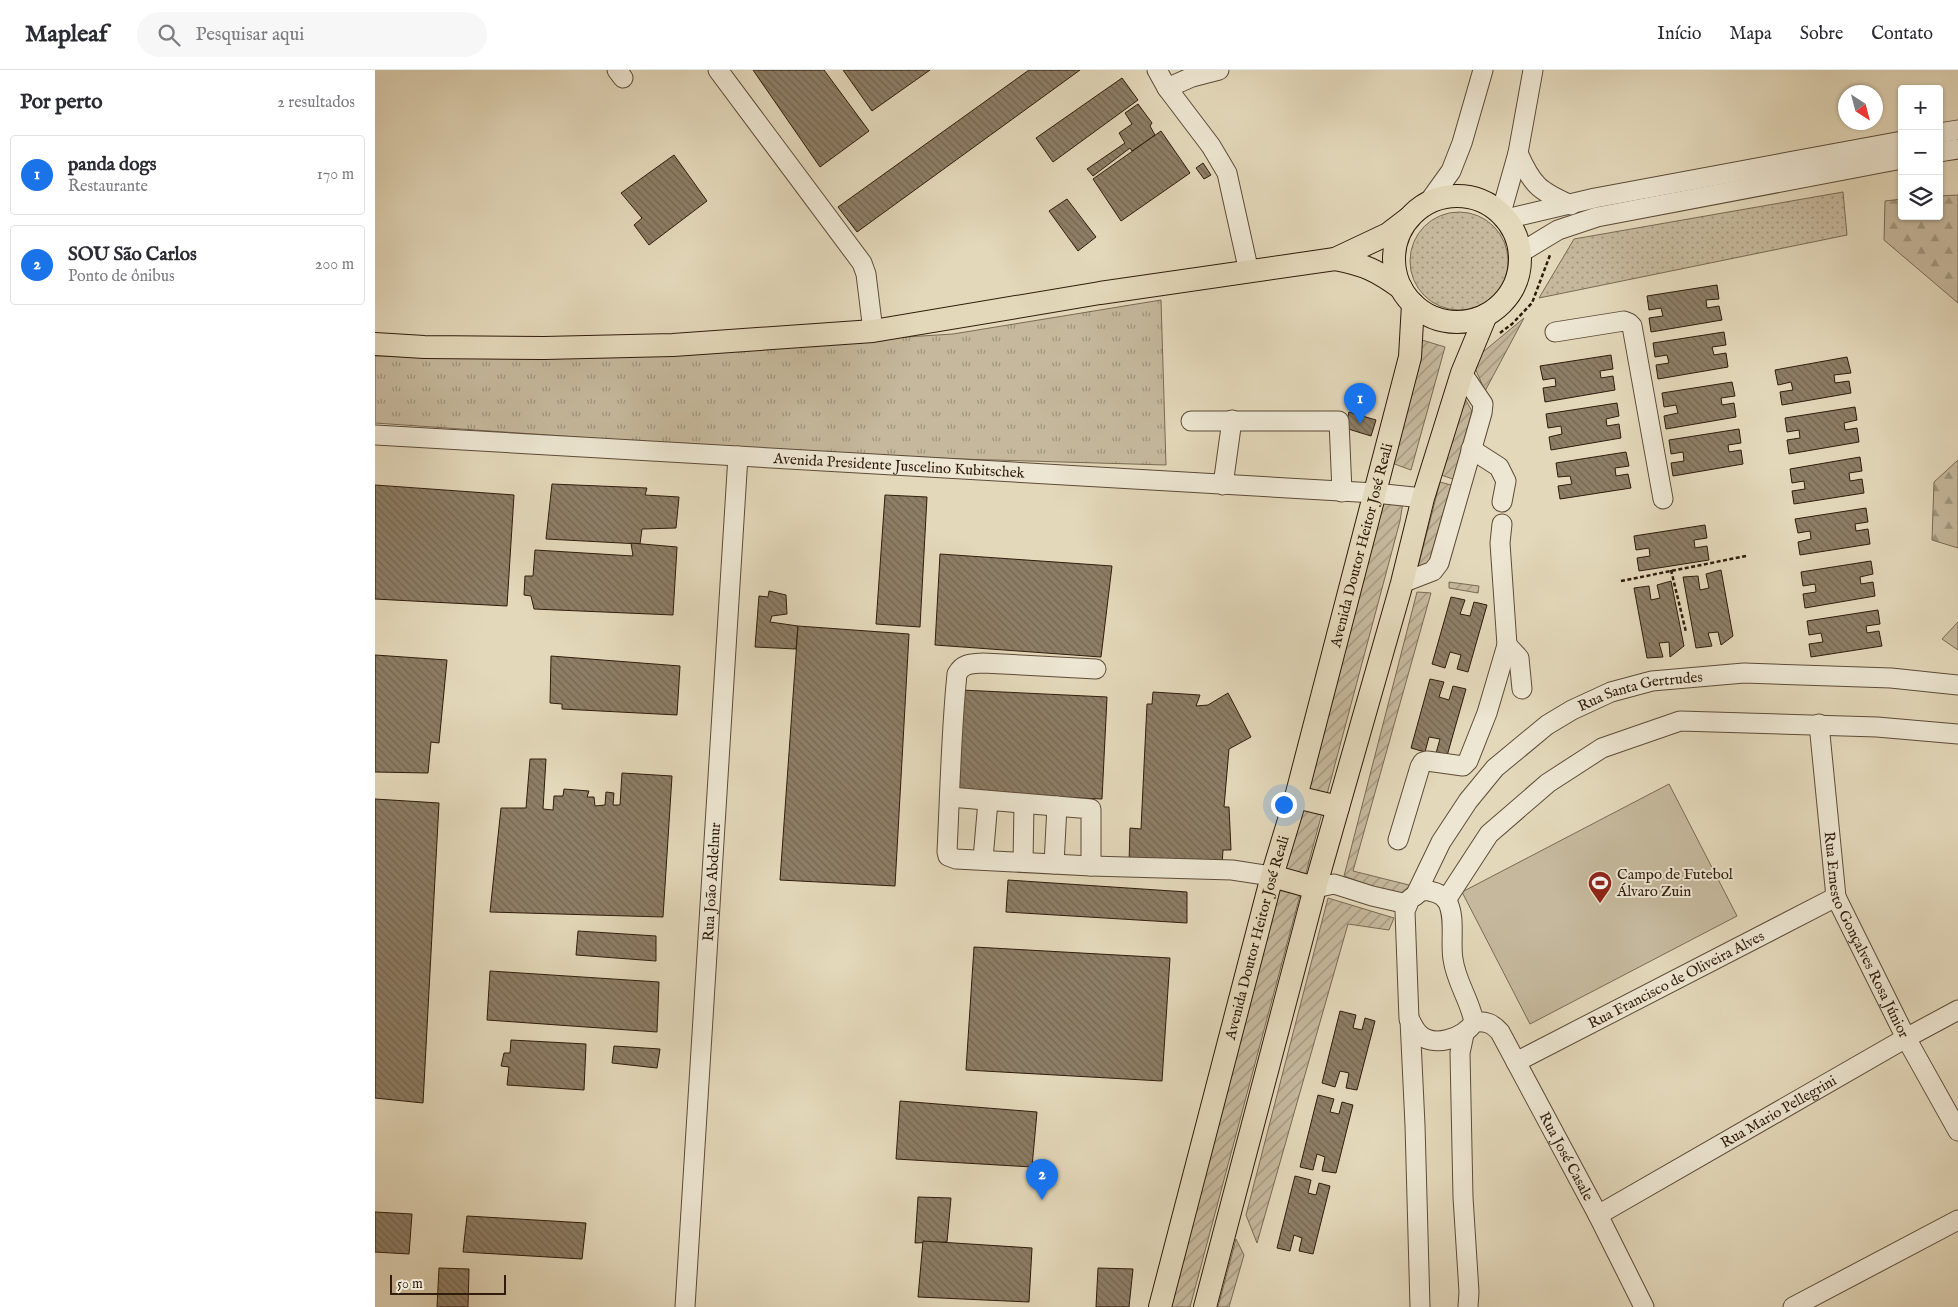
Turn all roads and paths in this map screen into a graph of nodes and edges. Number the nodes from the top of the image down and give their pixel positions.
1 (718, 70) edge
2 (1157, 70) edge
3 (1219, 70) edge
4 (1483, 70) edge
5 (1533, 70) edge
6 (1167, 88) junction
7 (1958, 130) edge
8 (1943, 133) edge
9 (1898, 141) edge
10 (1958, 149) edge
11 (1943, 151) edge
12 (1518, 153) junction
13 (1898, 160) edge
14 (1428, 203) junction
15 (1571, 205) junction
16 (1504, 216) junction
17 (1409, 218) junction
18 (1551, 250) dead end
19 (1520, 253) junction
20 (1335, 259) junction
21 (1249, 272) junction
22 (1407, 296) junction
23 (1486, 314) junction
24 (873, 331) junction
25 (1555, 332) dead end
26 (1497, 335) dead end
27 (375, 344) edge
28 (1462, 373) junction
29 (1232, 420) junction
30 (1191, 421) dead end
31 (375, 435) edge
32 (1471, 449) junction
33 (738, 456) junction
34 (1223, 485) junction
35 (1342, 492) junction
36 (1375, 493) junction
37 (1423, 498) junction
38 (1663, 499) dead end
39 (1502, 502) dead end
40 (1502, 524) dead end
41 (1745, 556) dead end
42 (1671, 570) junction
43 (1621, 581) dead end
44 (1402, 582) junction
45 (1686, 632) dead end
46 (1507, 645) junction
47 (1096, 668) dead end
48 (1958, 685) edge
49 (1522, 689) dead end
50 (1819, 724) junction
51 (1958, 734) edge
52 (1296, 796) junction
53 (950, 797) junction
54 (988, 801) junction
55 (1024, 804) junction
56 (1057, 806) junction
57 (1338, 807) junction
58 (1398, 840) dead end
59 (983, 860) junction
60 (1023, 862) junction
61 (1054, 864) junction
62 (1091, 866) junction
63 (1272, 876) junction
64 (1315, 888) junction
65 (1836, 897) junction
66 (1411, 900) junction
67 (1447, 900) junction
68 (1958, 1010) edge
69 (1409, 1019) junction
70 (1469, 1028) junction
71 (1906, 1038) junction
72 (1516, 1062) junction
73 (1958, 1131) edge
74 (1598, 1215) junction
75 (1958, 1220) edge
76 (685, 1307) edge
77 (1160, 1307) edge
78 (1205, 1307) edge
79 (1420, 1307) edge
80 (1468, 1307) edge
81 (1645, 1307) edge
82 (1793, 1307) edge

1 - 24 street
2 - 6 street
3 - 6 street
4 - 14 street
5 - 12 street
6 - 21 street
7 - 8 street
9 - 15 street
10 - 11 street
12 - 15 street
12 - 16 street
13 - 19 street
14 - 16 main road
14 - 17 main road
15 - 16 street
16 - 19 main road
17 - 20 main road
17 - 22 main road
18 - 26 path
19 - 23 main road
20 - 21 main road
20 - 22 main road
21 - 24 main road
22 - 23 main road
22 - 36 main road, Avenida Doutor Heitor José Reali
23 - 28 main road
24 - 27 main road
25 - 38 street
28 - 32 street
28 - 37 main road
29 - 30 street
29 - 34 street
29 - 35 street
31 - 33 street, Avenida Presidente Juscelino Kubitschek
32 - 39 street
32 - 44 street
33 - 34 street, Avenida Presidente Juscelino Kubitschek
33 - 76 street, Rua João Abdelnur
34 - 35 street, Avenida Presidente Juscelino Kubitschek
35 - 36 street, Avenida Presidente Juscelino Kubitschek
36 - 37 street, Avenida Presidente Juscelino Kubitschek
36 - 52 main road, Avenida Doutor Heitor José Reali
37 - 44 main road
40 - 46 street
41 - 42 path
42 - 43 path
42 - 45 path
44 - 57 main road
46 - 49 street
46 - 58 street
47 - 53 street
48 - 66 street, Rua Santa Gertrudes
50 - 51 street
50 - 65 street, Rua Ernesto Gonçalves Rosa Júnior
50 - 67 street
52 - 57 main road
52 - 63 main road, Avenida Doutor Heitor José Reali
53 - 54 street
53 - 59 street
54 - 55 street
54 - 59 street
55 - 56 street
55 - 60 street
56 - 61 street
56 - 62 street
57 - 64 main road
59 - 60 street
60 - 61 street
61 - 62 street
62 - 63 street
63 - 64 main road
63 - 77 main road, Avenida Doutor Heitor José Reali
64 - 66 street
64 - 78 main road
65 - 71 street, Rua Ernesto Gonçalves Rosa Júnior
65 - 72 street, Rua Francisco de Oliveira Alves
66 - 67 street
66 - 69 street
67 - 70 street
68 - 71 street, Rua Mario Pellegrini
69 - 70 street
69 - 79 street
70 - 72 street, Rua José Casale
70 - 80 street
71 - 73 street, Rua Ernesto Gonçalves Rosa Júnior
71 - 74 street, Rua Mario Pellegrini
72 - 74 street, Rua José Casale
74 - 81 street, Rua José Casale
75 - 82 street

